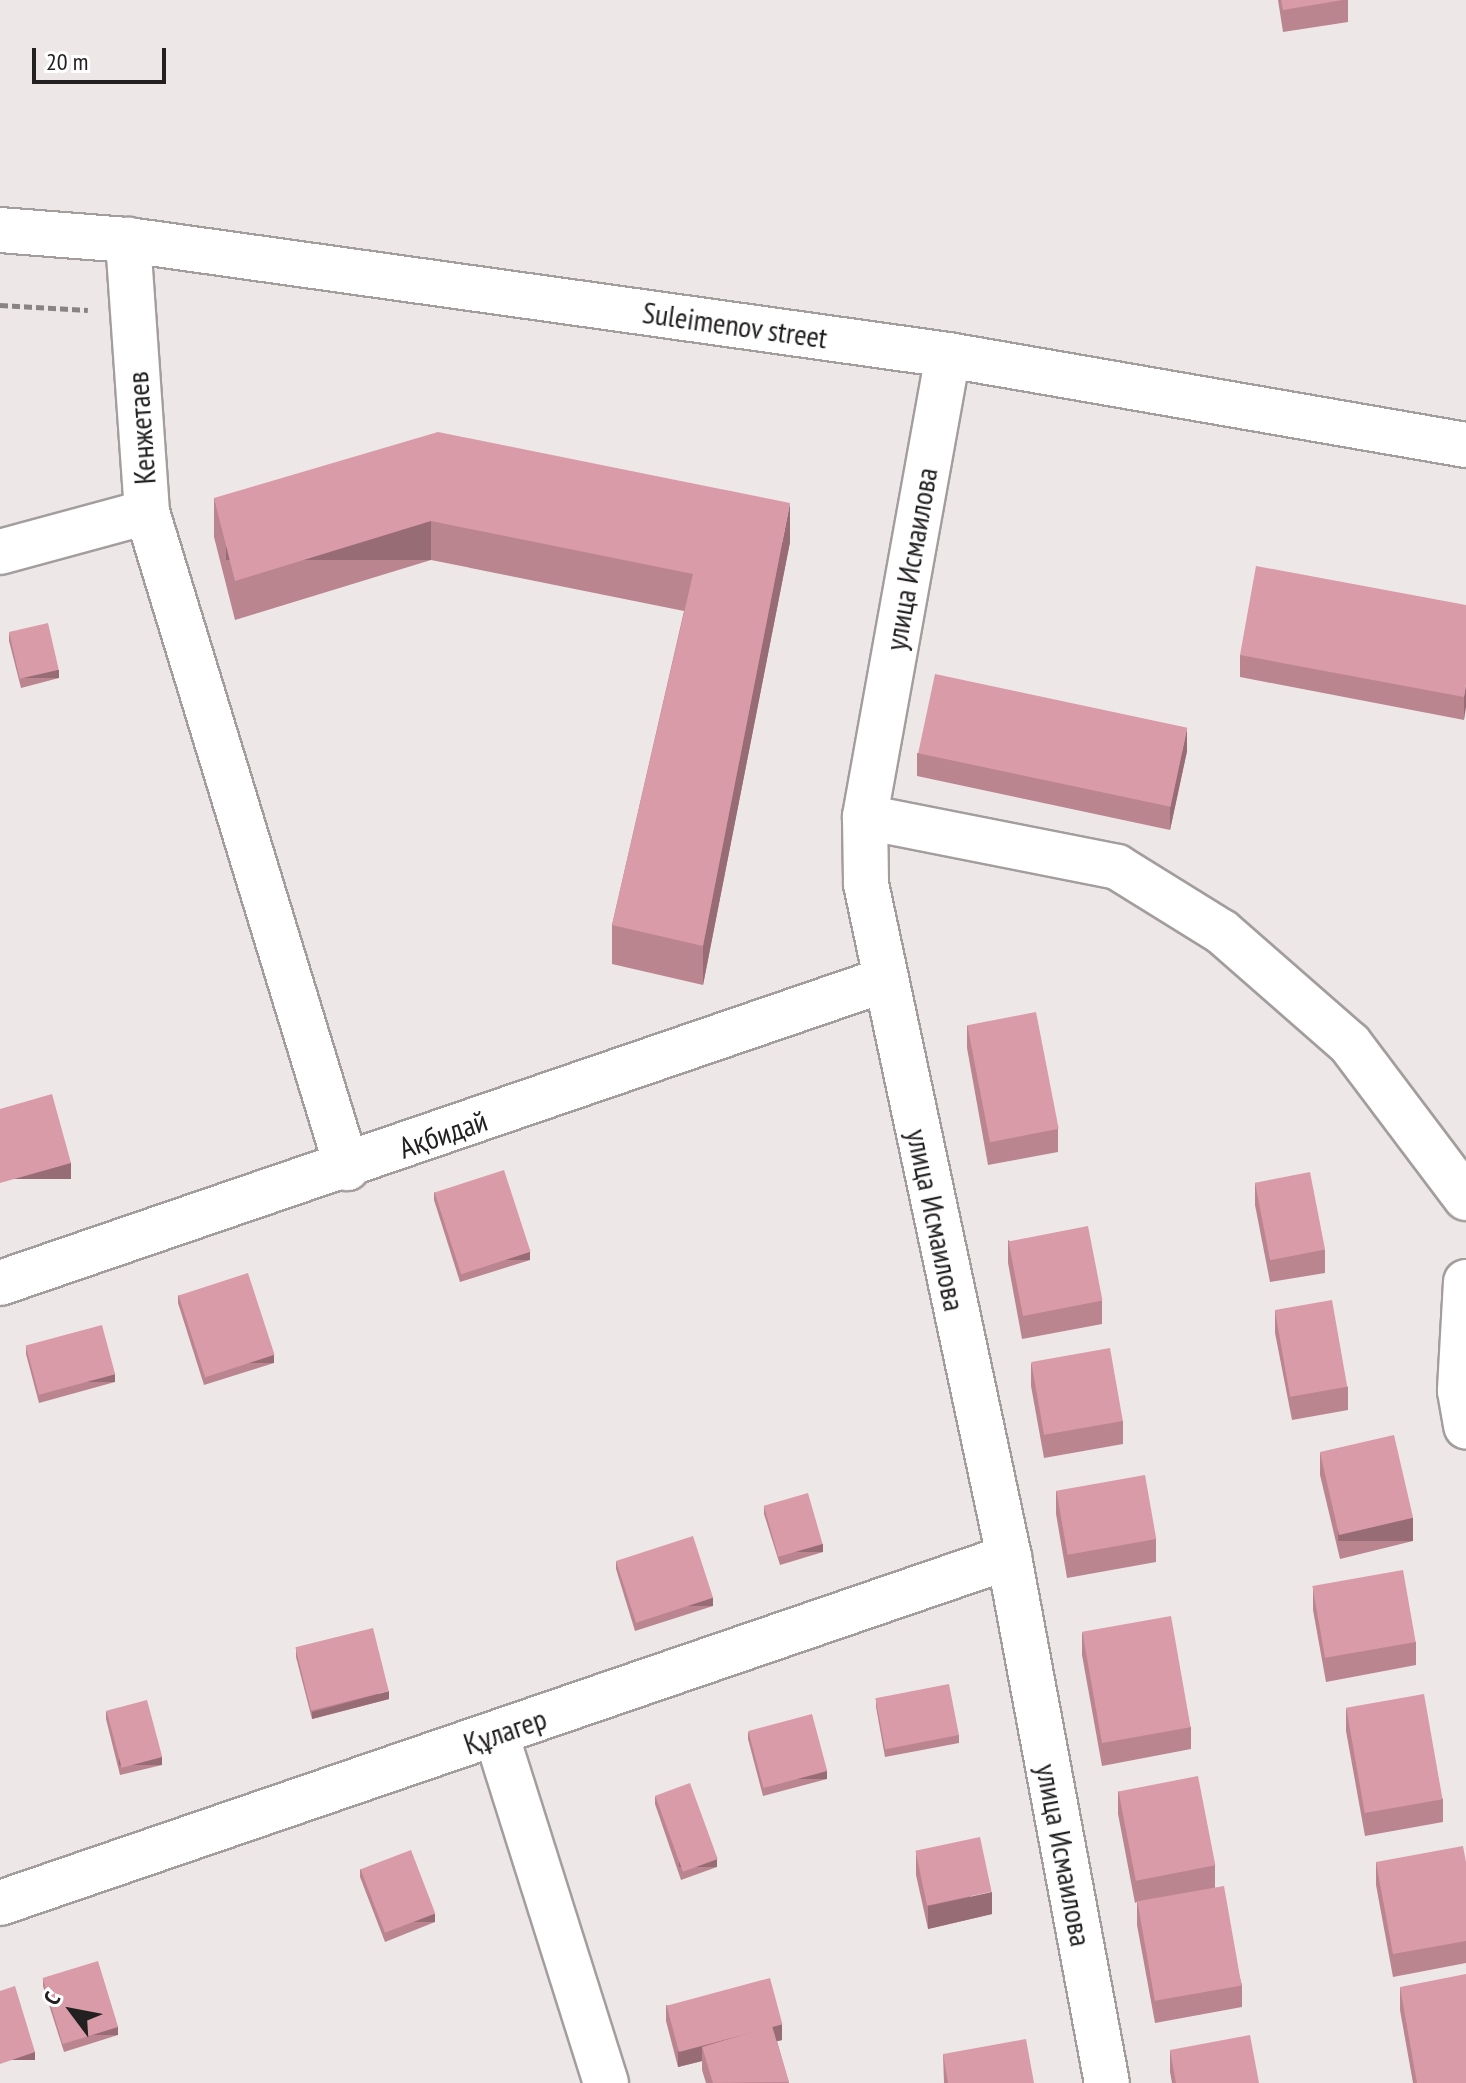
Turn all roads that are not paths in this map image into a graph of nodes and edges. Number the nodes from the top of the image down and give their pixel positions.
1 (0, 230) edge
2 (128, 240) junction
3 (948, 355) junction
4 (1466, 445) edge
5 (147, 512) junction
6 (0, 552) edge
7 (865, 817) junction
8 (884, 980) junction
9 (347, 1168) junction
10 (1466, 1198) edge
11 (1466, 1282) edge
12 (0, 1283) edge
13 (1466, 1426) edge
14 (1009, 1557) junction
15 (496, 1734) junction
16 (0, 1903) edge
17 (606, 2083) edge
18 (1107, 2083) edge

1 - 2 street, Suleimenov street
2 - 3 street, Suleimenov street
2 - 5 street, Кенжетаев
3 - 4 street, Suleimenov street
3 - 7 street, улица Исмаилова
5 - 6 street, Кенжетаев
5 - 9 street
7 - 8 street, улица Исмаилова
7 - 10 street
8 - 9 street, Ақбидай
8 - 14 street, улица Исмаилова
9 - 12 street, Ақбидай
11 - 13 street
14 - 15 street, Құлагер
14 - 18 street, улица Исмаилова
15 - 16 street, Құлагер
15 - 17 street

